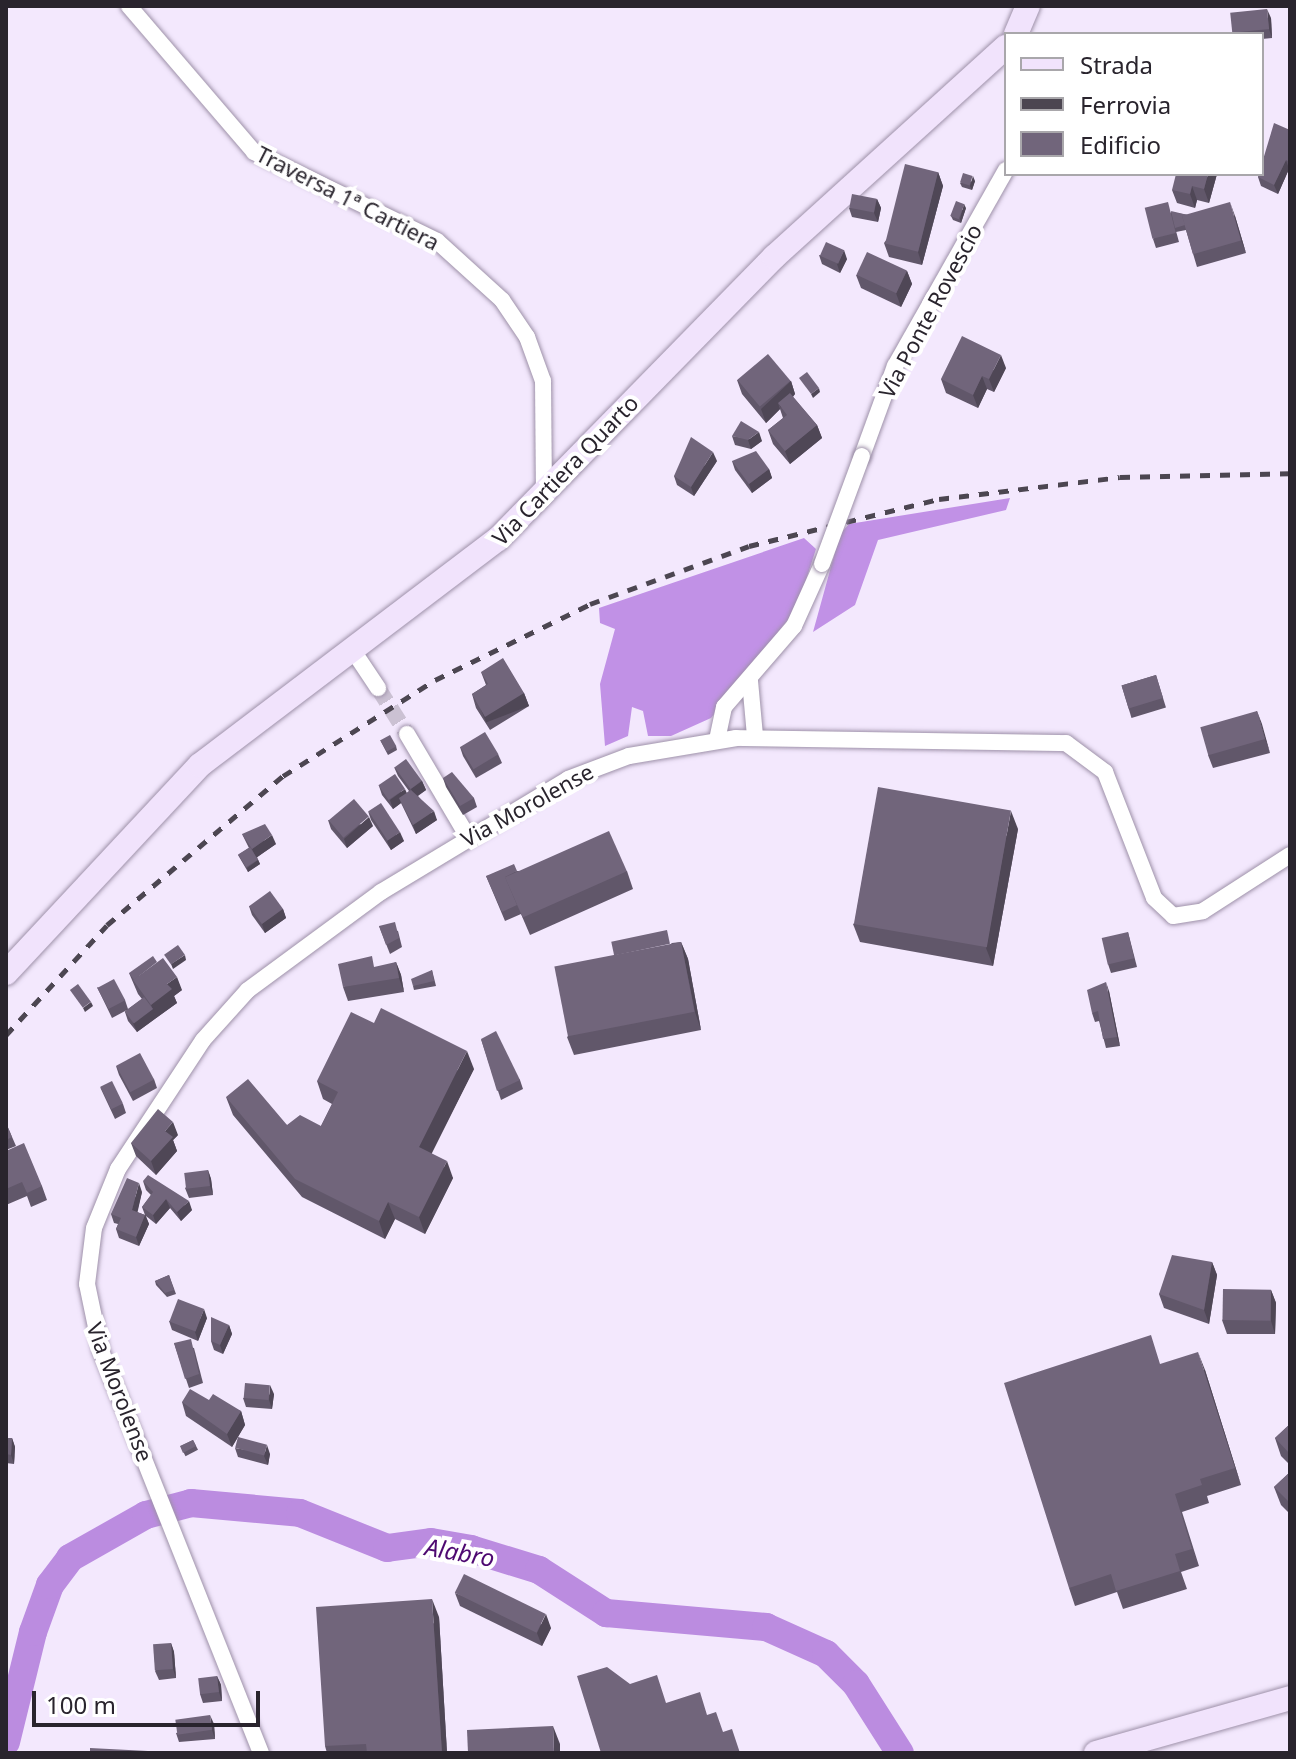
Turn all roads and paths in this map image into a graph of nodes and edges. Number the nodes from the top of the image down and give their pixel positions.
1 (129, 6) edge
2 (1028, 6) edge
3 (1017, 32) edge
4 (1004, 49) edge
5 (1004, 174) edge
6 (544, 495) junction
7 (352, 649) junction
8 (750, 681) junction
9 (378, 688) tunnel mouth
10 (407, 734) tunnel mouth
11 (755, 736) junction
12 (717, 740) junction
13 (468, 837) junction
14 (1290, 855) edge
15 (1271, 868) junction
16 (1290, 870) edge
17 (6, 973) edge
18 (1290, 1698) edge
19 (261, 1753) edge
20 (1096, 1753) edge

1 - 6 street, Traversa 1ª Cartiera
2 - 3 street
4 - 6 street, Via Cartiera Quarto
5 - 8 street, Via Ponte Rovescio, bridge
6 - 7 street, Via Cartiera Quarto
7 - 9 street
7 - 17 street, Via Cartiera Quarto
8 - 11 street
8 - 12 street
10 - 13 street
11 - 12 street, Via Morolense
11 - 15 street, Via Morolense
12 - 13 street, Via Morolense
13 - 19 street, Via Morolense
14 - 15 street, Via Morolense
15 - 16 street
18 - 20 street

